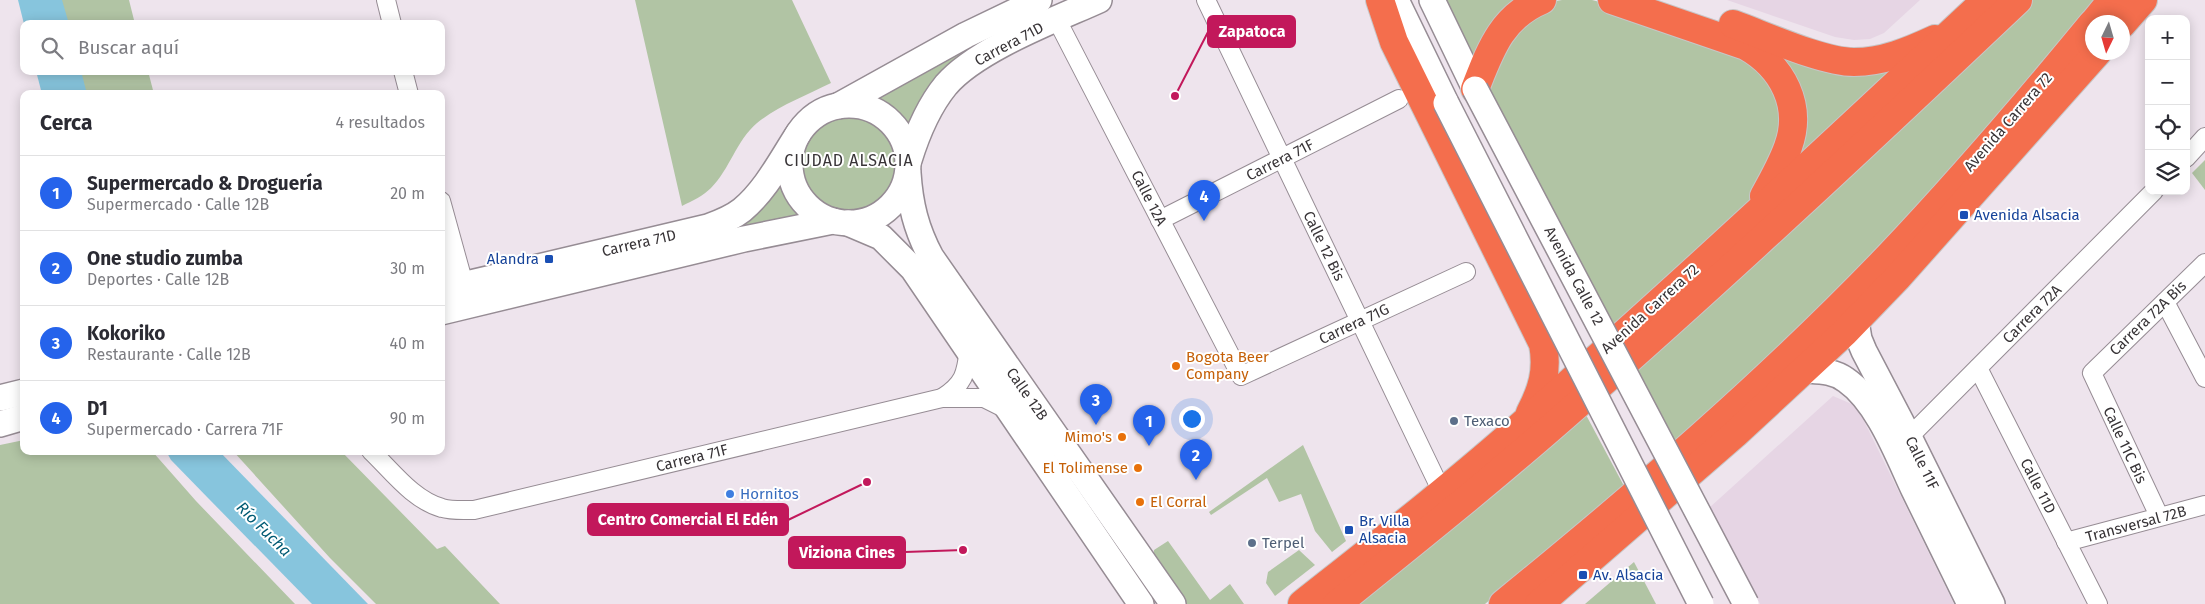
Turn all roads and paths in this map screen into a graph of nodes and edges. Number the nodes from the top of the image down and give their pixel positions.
1 (386, 0) edge
2 (1039, 0) edge
3 (1206, 0) edge
4 (1380, 0) edge
5 (1396, 0) edge
6 (1432, 0) edge
7 (1542, 0) edge
8 (1612, 0) edge
9 (1668, 0) edge
10 (1986, 0) edge
11 (2018, 0) edge
12 (2112, 0) edge
13 (2143, 0) edge
14 (1073, 7) edge
15 (2100, 15) edge
16 (2130, 15) edge
17 (391, 20) edge
18 (1952, 32) junction
19 (2085, 32) edge
20 (2091, 60) edge
21 (405, 75) edge
22 (1475, 89) junction
23 (408, 90) edge
24 (1399, 99) dead end
25 (838, 106) junction
26 (798, 134) junction
27 (2205, 138) edge
28 (2190, 154) edge
29 (1282, 159) junction
30 (909, 167) junction
31 (2150, 195) edge
32 (1755, 214) junction
33 (1160, 220) junction
34 (840, 222) junction
35 (445, 233) edge
36 (1746, 253) junction
37 (2205, 263) edge
38 (445, 269) edge
39 (1466, 272) dead end
40 (1690, 273) junction
41 (453, 298) edge
42 (2165, 302) junction
43 (1360, 321) junction
44 (1856, 321) junction
45 (969, 349) junction
46 (1978, 368) junction
47 (1806, 370) junction
48 (2092, 373) joint
49 (1241, 376) joint
50 (2205, 378) edge
51 (20, 393) edge
52 (0, 398) edge
53 (942, 398) junction
54 (1011, 412) junction
55 (20, 419) edge
56 (1525, 422) junction
57 (0, 424) edge
58 (1909, 437) junction
59 (375, 455) edge
60 (1442, 492) junction
61 (2205, 505) edge
62 (1620, 507) junction
63 (2159, 516) junction
64 (2066, 542) junction
65 (1585, 565) junction
66 (1141, 604) edge
67 (1172, 604) edge
68 (1302, 604) edge
69 (1337, 604) edge
70 (1503, 604) edge
71 (1539, 604) edge
72 (1701, 604) edge
73 (1746, 604) edge
74 (1970, 604) edge
75 (1992, 604) edge
76 (2098, 604) edge

1 - 17 street
2 - 25 street, Carrera 71D
3 - 29 street, Calle 12 Bis
4 - 56 highway
5 - 72 street, bridge
6 - 22 street, Avenida Calle 12
7 - 22 highway
8 - 32 highway
9 - 18 highway
10 - 18 highway, Avenida Carrera 72
11 - 36 highway, Avenida Carrera 72
12 - 15 highway, Avenida Carrera 72
13 - 16 highway
14 - 30 street, Carrera 71D
14 - 33 street, Calle 12A
18 - 32 highway, Avenida Carrera 72
19 - 62 highway, Avenida Carrera 72
20 - 44 highway, Avenida Carrera 72
21 - 23 street
22 - 73 street, Avenida Calle 12, bridge
24 - 29 street, Carrera 71F
25 - 26 street
25 - 30 street
26 - 34 street
26 - 41 street, Carrera 71D
27 - 28 street
29 - 33 street, Carrera 71F
29 - 43 street, Calle 12 Bis
30 - 34 street
30 - 67 street, Calle 12B
31 - 46 street, Carrera 72A
32 - 40 highway, Avenida Carrera 72
33 - 49 street, Calle 12A
34 - 41 street, Carrera 71D
34 - 45 street, Calle 12B
35 - 41 street
36 - 40 highway
36 - 69 highway, Avenida Carrera 72
37 - 42 street, Carrera 72A Bis
38 - 41 street
39 - 43 street, Carrera 71G
40 - 56 highway, Avenida Carrera 72
42 - 48 street, Carrera 72A Bis
42 - 50 street
43 - 49 street, Carrera 71G
43 - 60 street, Calle 12 Bis
44 - 47 highway, Avenida Carrera 72
44 - 58 street, Calle 11F
45 - 53 street, Carrera 71F
45 - 54 street, Calle 12B
46 - 58 street, Carrera 72A
46 - 64 street, Calle 11D
47 - 65 highway, Avenida Carrera 72
47 - 74 street, Calle 11F
48 - 63 street, Calle 11C Bis
51 - 52 street
53 - 54 street, Carrera 71F
53 - 59 street, Carrera 71F
54 - 66 street, Calle 12B
55 - 57 street
56 - 60 highway, Avenida Carrera 72
58 - 75 street, Calle 11F
60 - 68 highway, Avenida Carrera 72
61 - 63 street, Transversal 72B
62 - 65 highway
62 - 70 highway, Avenida Carrera 72
63 - 64 street, Transversal 72B
64 - 76 street, Calle 11D
65 - 71 highway, Avenida Carrera 72

